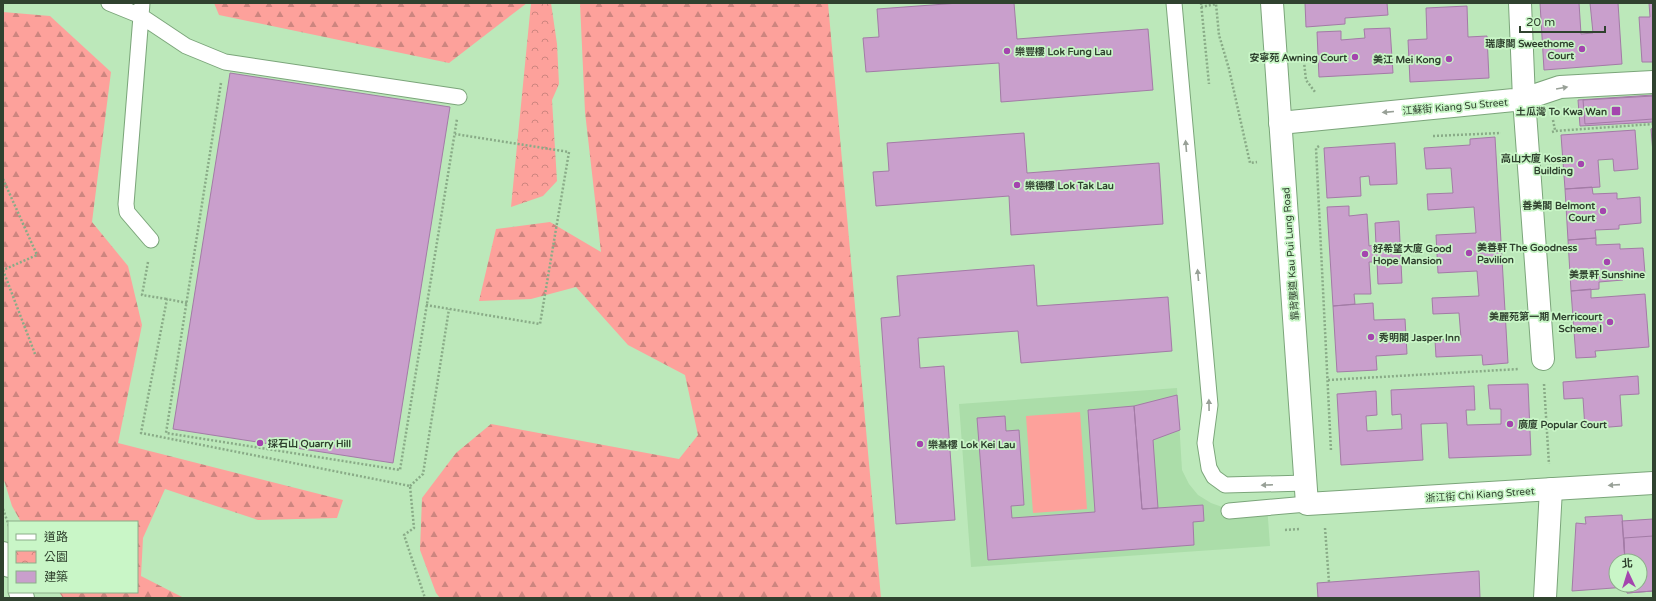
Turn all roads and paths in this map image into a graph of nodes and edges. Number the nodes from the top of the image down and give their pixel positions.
1 (110, 3) edge
2 (1174, 3) edge
3 (1201, 3) edge
4 (1272, 3) edge
5 (1520, 3) edge
6 (1201, 7) junction
7 (142, 9) edge
8 (1303, 46) dead end
9 (224, 62) junction
10 (1653, 82) edge
11 (1209, 84) dead end
12 (1320, 94) dead end
13 (459, 97) joint
14 (1524, 99) junction
15 (1280, 123) junction
16 (1653, 124) edge
17 (455, 134) junction
18 (1503, 134) dead end
19 (1548, 135) dead end
20 (1430, 136) dead end
21 (1322, 143) dead end
22 (1260, 162) dead end
23 (3, 179) edge
24 (152, 240) joint
25 (3, 270) edge
26 (167, 299) junction
27 (187, 303) junction
28 (426, 305) junction
29 (449, 309) junction
30 (35, 354) dead end
31 (1543, 363) junction
32 (1328, 380) junction
33 (1332, 456) dead end
34 (1542, 465) dead end
35 (1306, 483) junction
36 (1653, 483) edge
37 (410, 486) junction
38 (1551, 489) junction
39 (1308, 504) junction
40 (3, 508) edge
41 (1229, 511) dead end
42 (8, 523) edge
43 (1333, 527) dead end
44 (1318, 528) dead end
45 (1325, 528) junction
46 (1305, 529) dead end
47 (1284, 530) dead end
48 (3, 553) edge
49 (8, 564) edge
50 (1329, 582) dead end
51 (425, 598) edge
52 (1545, 598) edge

1 - 7 lane
35 -> 2 lane
3 - 6 path
4 - 15 street, 靠背壟道 Kau Pui Lung Road
5 - 14 street
6 - 11 path
6 - 22 path
7 - 9 lane
7 - 24 lane
8 - 12 path
9 - 13 lane
9 - 27 path
14 -> 10 street, 江蘇街 Kiang Su Street
13 - 17 path
14 -> 15 street, 江蘇街 Kiang Su Street
14 - 31 street
15 - 35 street, 靠背壟道 Kau Pui Lung Road
16 - 19 path
17 - 28 path
17 - 29 path
18 - 20 path
21 - 32 path
23 - 25 path
24 - 26 path
25 - 30 path
26 - 27 path
26 - 37 path
27 - 28 path
28 - 29 path
29 - 37 path
31 - 32 path
31 - 34 path
32 - 33 path
35 - 39 street, 靠背壟道 Kau Pui Lung Road
36 -> 38 street, 浙江街 Chi Kiang Street
37 - 51 path
38 - 39 street, 浙江街 Chi Kiang Street
38 - 52 street
39 - 41 lane
40 - 42 path
43 - 45 path
44 - 45 path
45 - 50 path
46 - 47 path
48 - 49 street

